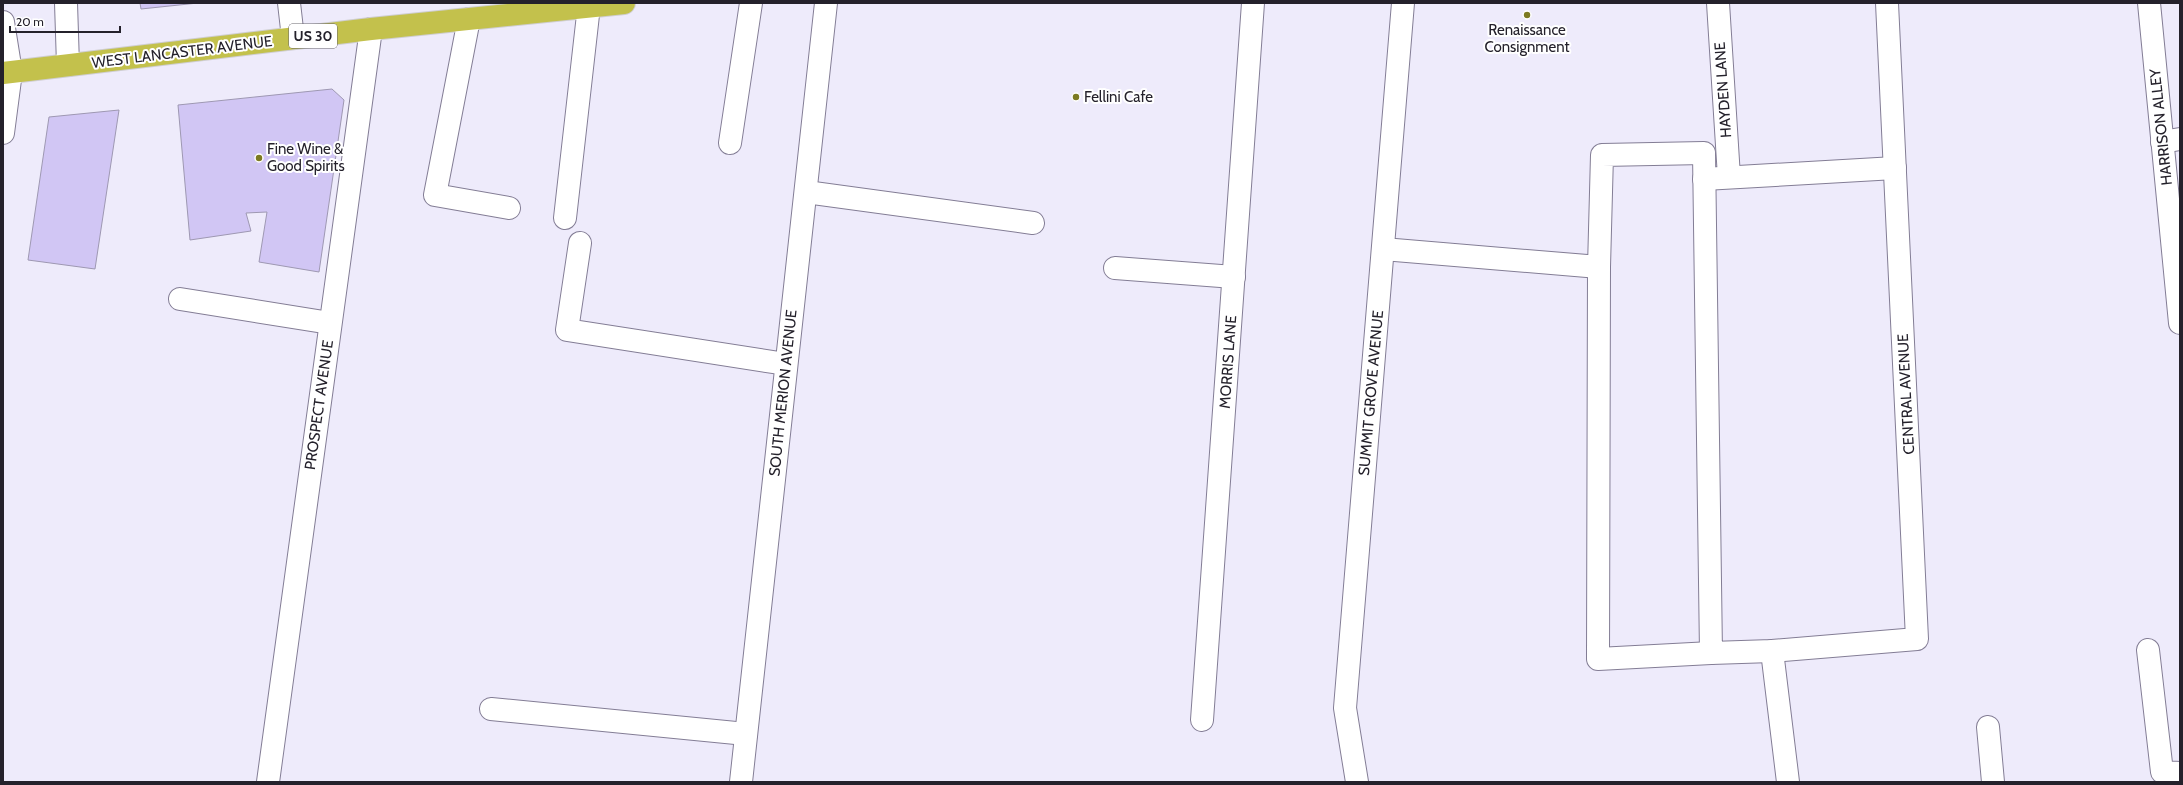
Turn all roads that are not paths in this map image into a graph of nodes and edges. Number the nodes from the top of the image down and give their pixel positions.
1 (66, 3) edge
2 (289, 3) edge
3 (624, 3) edge
4 (751, 3) edge
5 (826, 3) edge
6 (1253, 3) edge
7 (1403, 3) edge
8 (1718, 3) edge
9 (1886, 3) edge
10 (2148, 3) edge
11 (567, 6) edge
12 (589, 6) junction
13 (469, 19) junction
14 (3, 22) edge
15 (371, 29) junction
16 (293, 38) junction
17 (68, 65) junction
18 (7, 73) edge
19 (3, 133) edge
20 (2171, 140) edge
21 (730, 143) dead end
22 (1895, 168) junction
23 (1729, 177) junction
24 (1704, 179) junction
25 (806, 192) junction
26 (508, 208) dead end
27 (565, 218) dead end
28 (1033, 223) dead end
29 (580, 243) dead end
30 (1383, 249) junction
31 (2177, 258) edge
32 (1599, 267) junction
33 (1115, 268) dead end
34 (1234, 277) junction
35 (180, 299) dead end
36 (2180, 323) edge
37 (330, 324) junction
38 (786, 364) junction
39 (2148, 650) dead end
40 (1772, 651) junction
41 (1712, 653) junction
42 (491, 709) dead end
43 (1202, 720) dead end
44 (1988, 727) dead end
45 (746, 734) junction
46 (2180, 772) edge
47 (268, 782) edge
48 (740, 782) edge
49 (1357, 782) edge
50 (1788, 782) edge
51 (1993, 782) edge

1 - 17 street
2 - 16 street
3 - 12 highway, WEST LANCASTER AVENUE / US 30
4 - 21 street
5 - 25 street, SOUTH MERION AVENUE
6 - 34 street, MORRIS LANE
7 - 30 street, SUMMIT GROVE AVENUE
8 - 23 street, HAYDEN LANE
9 - 22 street, CENTRAL AVENUE
10 - 20 street, HARRISON ALLEY
11 - 12 highway, WEST LANCASTER AVENUE / US 30
11 - 13 highway, WEST LANCASTER AVENUE / US 30
12 - 27 street
13 - 15 highway, WEST LANCASTER AVENUE / US 30
13 - 26 street
14 - 18 street
15 - 16 highway, WEST LANCASTER AVENUE / US 30
15 - 37 street, PROSPECT AVENUE
16 - 17 highway, WEST LANCASTER AVENUE / US 30
17 - 18 highway, WEST LANCASTER AVENUE / US 30
18 - 19 street
20 - 31 street, HARRISON ALLEY
22 - 23 street
22 - 40 street, CENTRAL AVENUE
23 - 24 street
24 - 32 street
24 - 41 street
25 - 28 street
25 - 38 street, SOUTH MERION AVENUE
29 - 38 street
30 - 32 street
30 - 49 street, SUMMIT GROVE AVENUE
31 - 36 street, HARRISON ALLEY
32 - 41 street
33 - 34 street
34 - 43 street, MORRIS LANE
35 - 37 street
37 - 47 street, PROSPECT AVENUE
38 - 45 street, SOUTH MERION AVENUE
39 - 46 street
40 - 41 street
40 - 50 street
42 - 45 street
44 - 51 street
45 - 48 street, SOUTH MERION AVENUE

